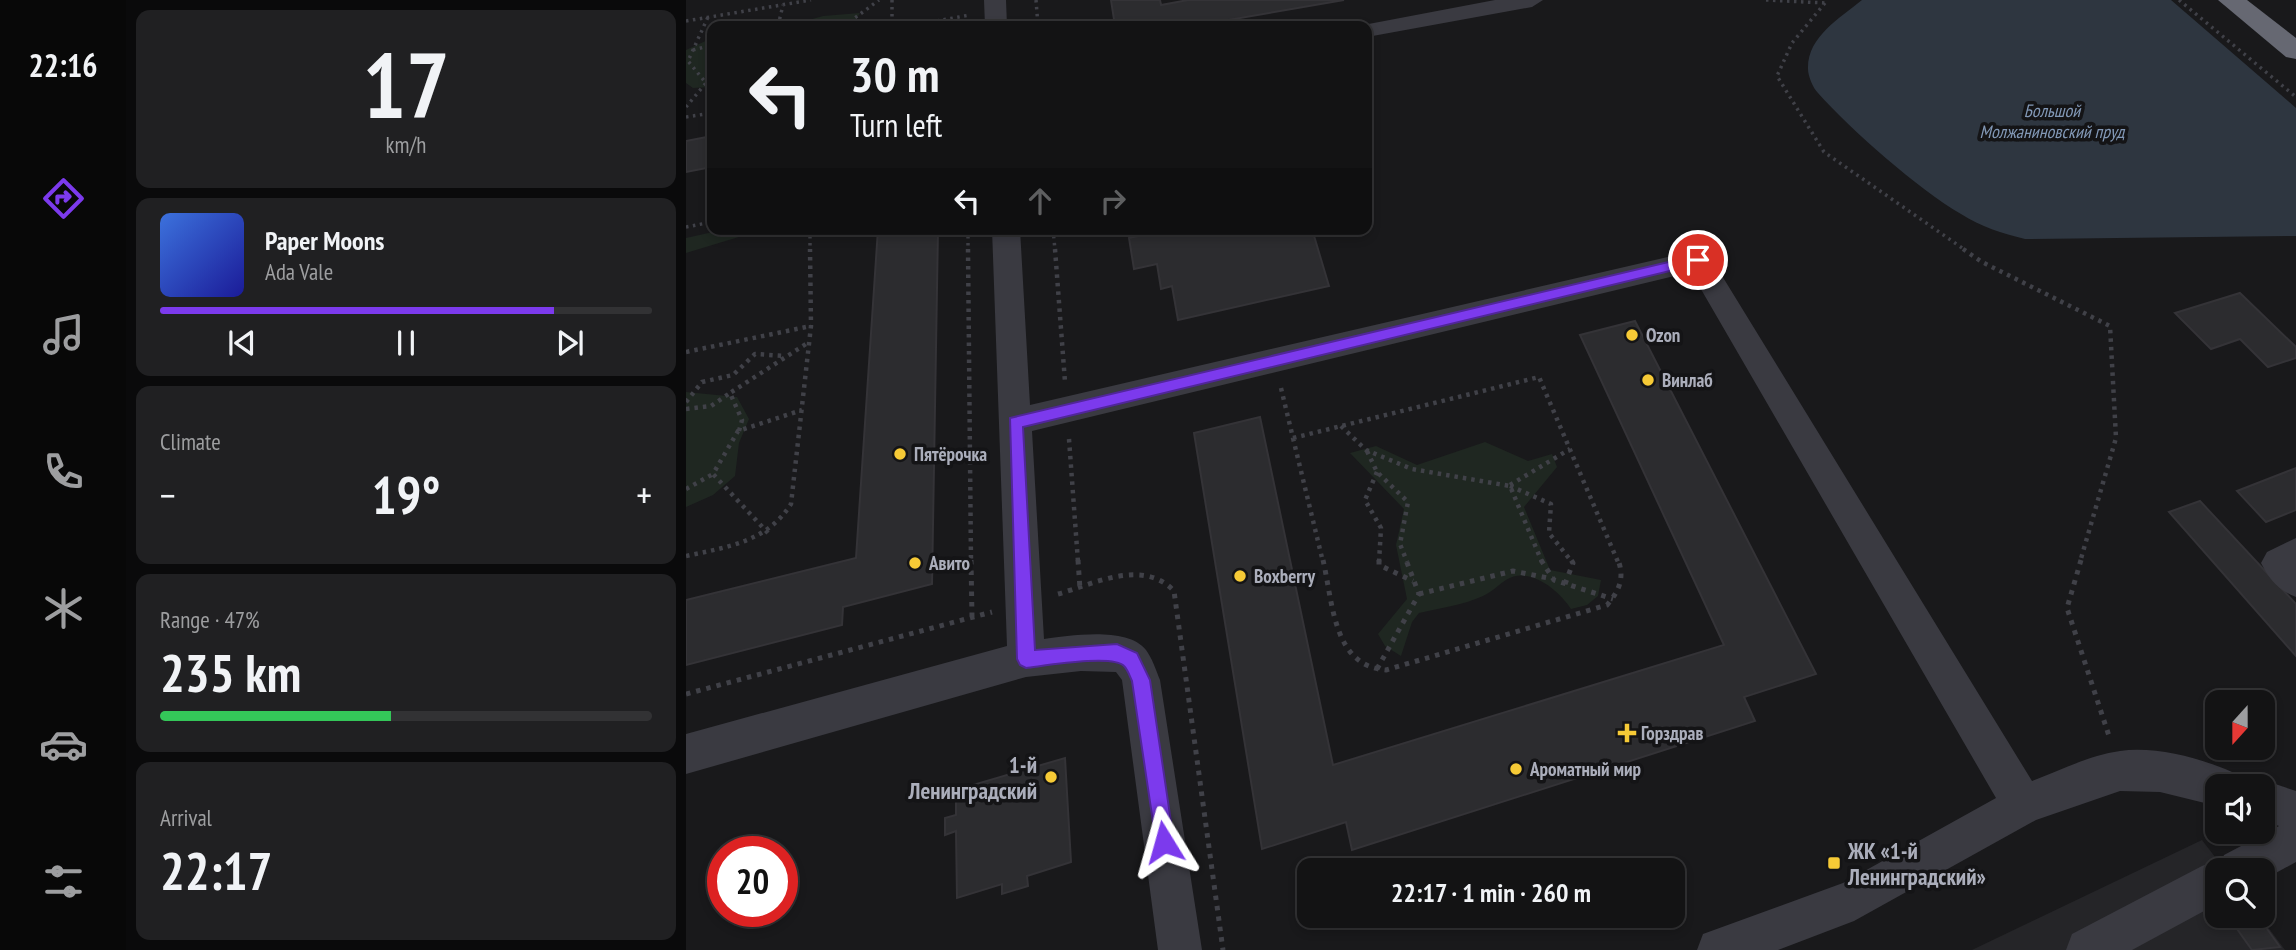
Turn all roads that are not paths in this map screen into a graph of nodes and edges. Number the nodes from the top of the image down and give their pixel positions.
1 (1532, 0) edge
2 (2231, 0) edge
3 (2271, 0) edge
4 (2296, 19) edge
5 (1372, 29) edge
6 (2296, 51) edge
7 (1006, 235) edge
8 (1015, 422) junction
9 (2296, 554) edge
10 (2296, 580) edge
11 (1026, 659) junction
12 (686, 754) edge
13 (2205, 783) edge
14 (2275, 804) edge
15 (2023, 805) junction
16 (2296, 811) edge
17 (2296, 839) edge
18 (2261, 858) edge
19 (2205, 887) edge
20 (1180, 950) edge
21 (1719, 950) edge
22 (2088, 950) edge

1 - 5 street
2 - 6 highway
3 - 4 highway
7 - 8 street
8 - 11 street
8 - 15 street
9 - 10 street
11 - 12 street
11 - 20 street
13 - 15 street
14 - 16 street
15 - 21 street
17 - 18 street
19 - 22 street

